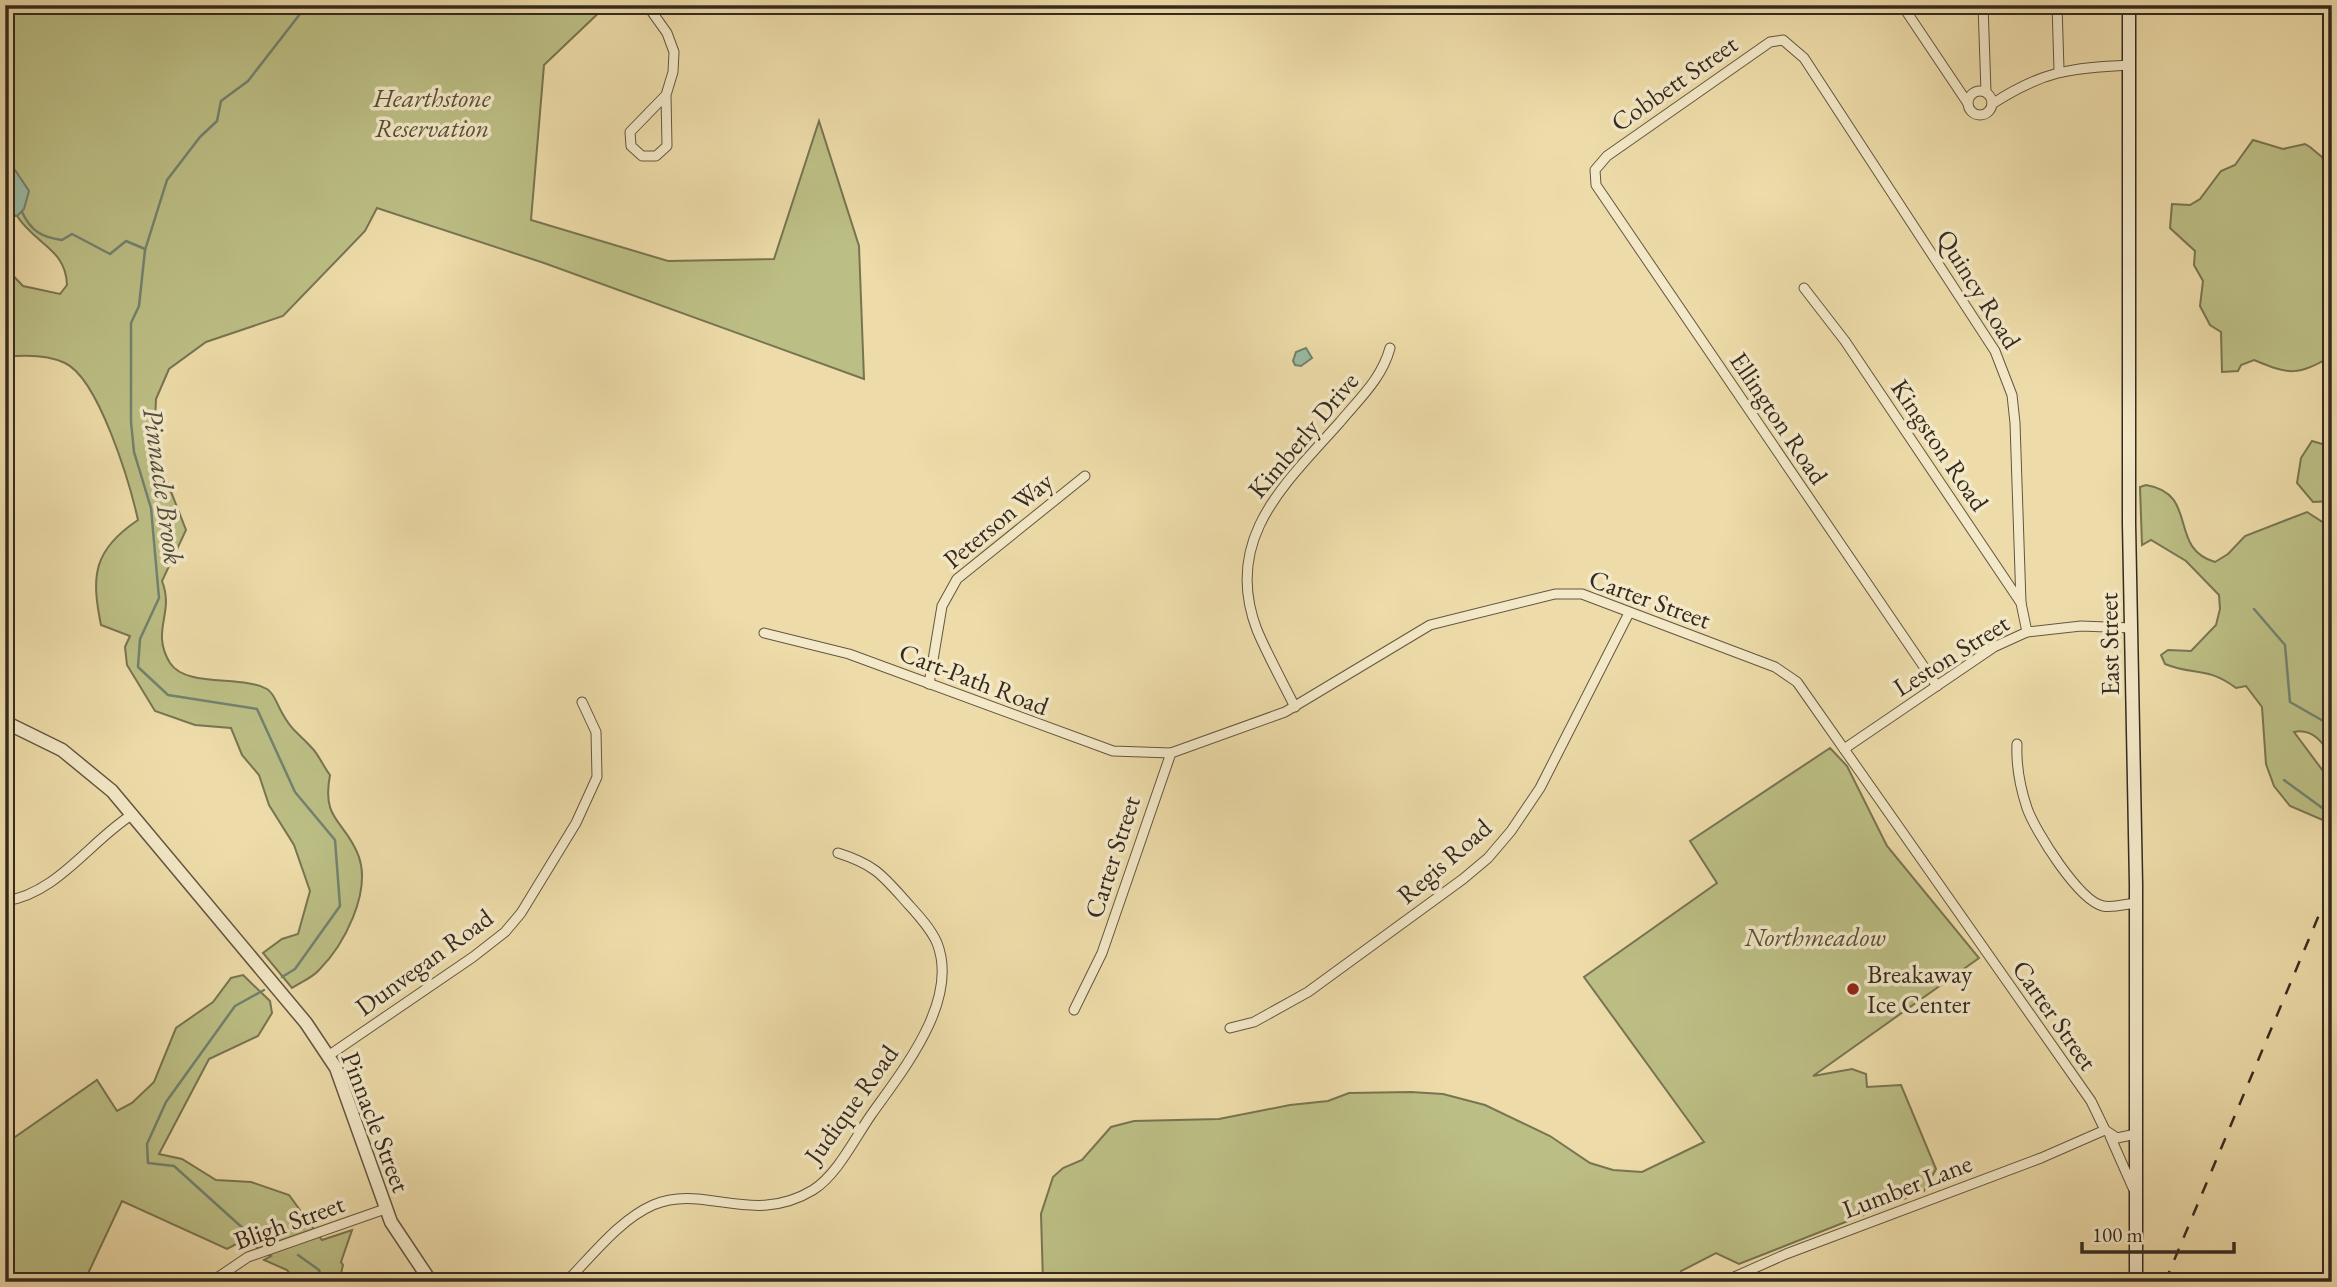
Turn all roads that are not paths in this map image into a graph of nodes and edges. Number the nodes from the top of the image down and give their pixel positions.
1 (647, 5) edge
2 (1902, 5) edge
3 (1983, 5) edge
4 (2057, 5) edge
5 (2129, 5) edge
6 (1783, 40) joint
7 (2130, 65) junction
8 (2059, 70) junction
9 (1986, 92) junction
10 (666, 95) junction
11 (1967, 102) junction
12 (1992, 104) junction
13 (1595, 170) joint
14 (1804, 288) dead end
15 (1390, 348) dead end
16 (1085, 476) dead end
17 (2021, 603) junction
18 (1629, 613) junction
19 (2132, 628) junction
20 (2027, 632) junction
21 (764, 633) dead end
22 (929, 684) junction
23 (1937, 686) junction
24 (582, 702) dead end
25 (1295, 707) junction
26 (5, 722) edge
27 (2017, 744) dead end
28 (1844, 749) junction
29 (1171, 754) junction
30 (133, 814) junction
31 (838, 853) dead end
32 (5, 901) edge
33 (2136, 903) junction
34 (1074, 1010) dead end
35 (1230, 1028) dead end
36 (328, 1056) junction
37 (2108, 1133) junction
38 (2136, 1134) junction
39 (2136, 1196) junction
40 (385, 1209) junction
41 (211, 1282) edge
42 (430, 1282) edge
43 (566, 1282) edge
44 (1723, 1282) edge
45 (2136, 1282) edge

1 - 10 street
2 - 11 street
3 - 9 street
4 - 8 street
5 - 7 main road, East Street
6 - 13 street, Cobbett Street
6 - 17 street, Quincy Road
7 - 8 street
7 - 19 main road, East Street
8 - 12 street
9 - 11 street
9 - 12 street
10 - 10 street
11 - 12 street
13 - 23 street, Ellington Road
14 - 17 street, Kingston Road
15 - 25 street, Kimberly Drive
16 - 22 street, Peterson Way
17 - 20 street, Kingston Road
18 - 25 street, Carter Street
18 - 28 street, Carter Street
18 - 35 street, Regis Road
19 - 20 street, Leston Street
19 - 33 main road, East Street
20 - 23 street, Leston Street
21 - 22 street, Cart-Path Road
22 - 29 street, Cart-Path Road
23 - 28 street, Leston Street
24 - 36 street, Dunvegan Road
25 - 29 street, Carter Street
26 - 30 main road, Pinnacle Street
27 - 33 street
28 - 37 street, Carter Street
29 - 34 street, Carter Street
30 - 32 street
30 - 36 main road, Pinnacle Street
31 - 43 street, Judique Road
33 - 38 main road, East Street
36 - 40 main road, Pinnacle Street
37 - 38 street
37 - 39 street, Carter Street
37 - 44 street, Lumber Lane
38 - 39 main road, East Street
39 - 45 main road, East Street
40 - 41 street, Bligh Street
40 - 42 main road, Pinnacle Street

